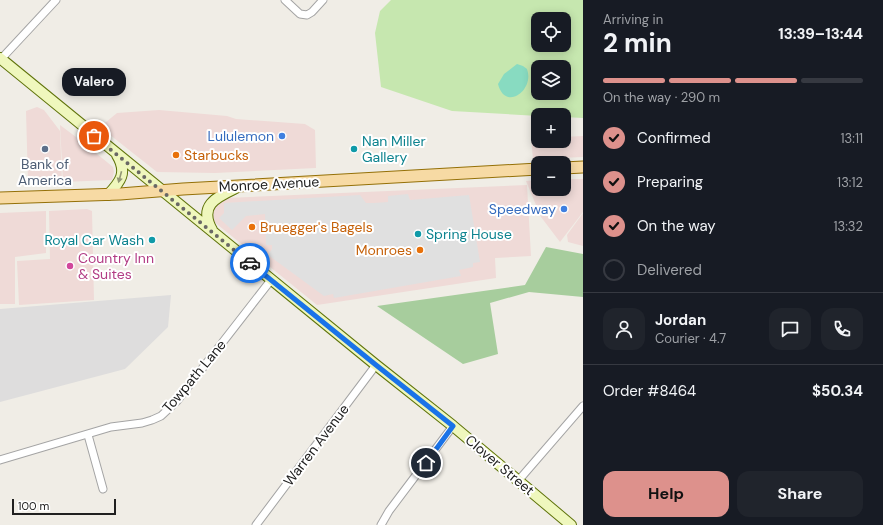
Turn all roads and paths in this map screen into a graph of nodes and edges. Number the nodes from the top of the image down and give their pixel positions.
1 (56, 0) edge
2 (285, 0) edge
3 (323, 0) edge
4 (0, 59) edge
5 (117, 155) junction
6 (583, 167) edge
7 (571, 168) edge
8 (531, 170) edge
9 (240, 186) junction
10 (162, 191) junction
11 (108, 195) junction
12 (0, 198) edge
13 (214, 233) junction
14 (272, 280) junction
15 (376, 365) junction
16 (583, 406) edge
17 (453, 426) junction
18 (88, 435) junction
19 (0, 460) edge
20 (518, 481) junction
21 (103, 489) dead end
22 (256, 525) edge
23 (381, 525) edge
24 (571, 525) edge

1 - 4 street
2 - 3 street
4 - 5 main road, Clover Street
5 - 10 main road, Clover Street
5 -> 11 main road
6 - 7 main road
8 - 9 main road, Monroe Avenue
9 - 10 main road, Monroe Avenue
9 - 13 main road
10 - 11 main road, Monroe Avenue
10 - 13 main road, Clover Street
11 - 12 main road, Monroe Avenue
13 - 14 main road, Clover Street
14 - 15 main road, Clover Street
14 - 18 street, Towpath Lane
15 - 17 main road, Clover Street
15 - 22 street, Warren Avenue
16 - 20 street
17 - 20 main road, Clover Street
17 - 23 street
18 - 19 street, Towpath Lane
18 - 21 street
20 - 24 main road, Clover Street

